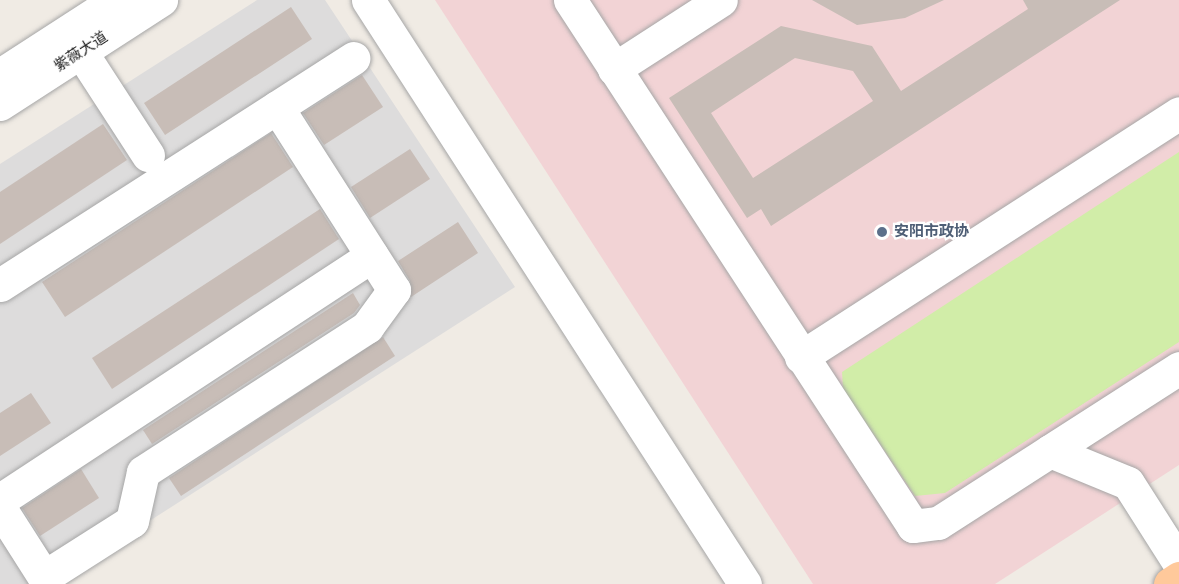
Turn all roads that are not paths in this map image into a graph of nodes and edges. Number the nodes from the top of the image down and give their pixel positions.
1 (116, 0) edge
2 (161, 0) edge
3 (368, 0) edge
4 (570, 0) edge
5 (721, 0) edge
6 (81, 52) junction
7 (353, 58) dead end
8 (615, 69) junction
9 (0, 75) edge
10 (0, 104) edge
11 (277, 107) junction
12 (1179, 113) edge
13 (148, 155) junction
14 (187, 164) junction
15 (144, 193) junction
16 (372, 256) junction
17 (0, 285) edge
18 (801, 357) junction
19 (1179, 368) edge
20 (1050, 451) junction
21 (0, 500) edge
22 (0, 508) edge
23 (1179, 562) edge
24 (1179, 578) edge
25 (745, 584) edge
26 (1170, 584) edge

1 - 9 street, 紫薇大道
2 - 6 street, 紫薇大道
3 - 25 street
4 - 8 street
5 - 8 street
6 - 10 street, 紫薇大道
6 - 13 street
7 - 11 street
8 - 18 street
11 - 14 street
11 - 16 street
12 - 18 street
13 - 14 street
13 - 15 street
14 - 15 street
15 - 17 street
16 - 21 street
16 - 22 street
18 - 20 street
19 - 20 street
20 - 23 street
24 - 26 main road

